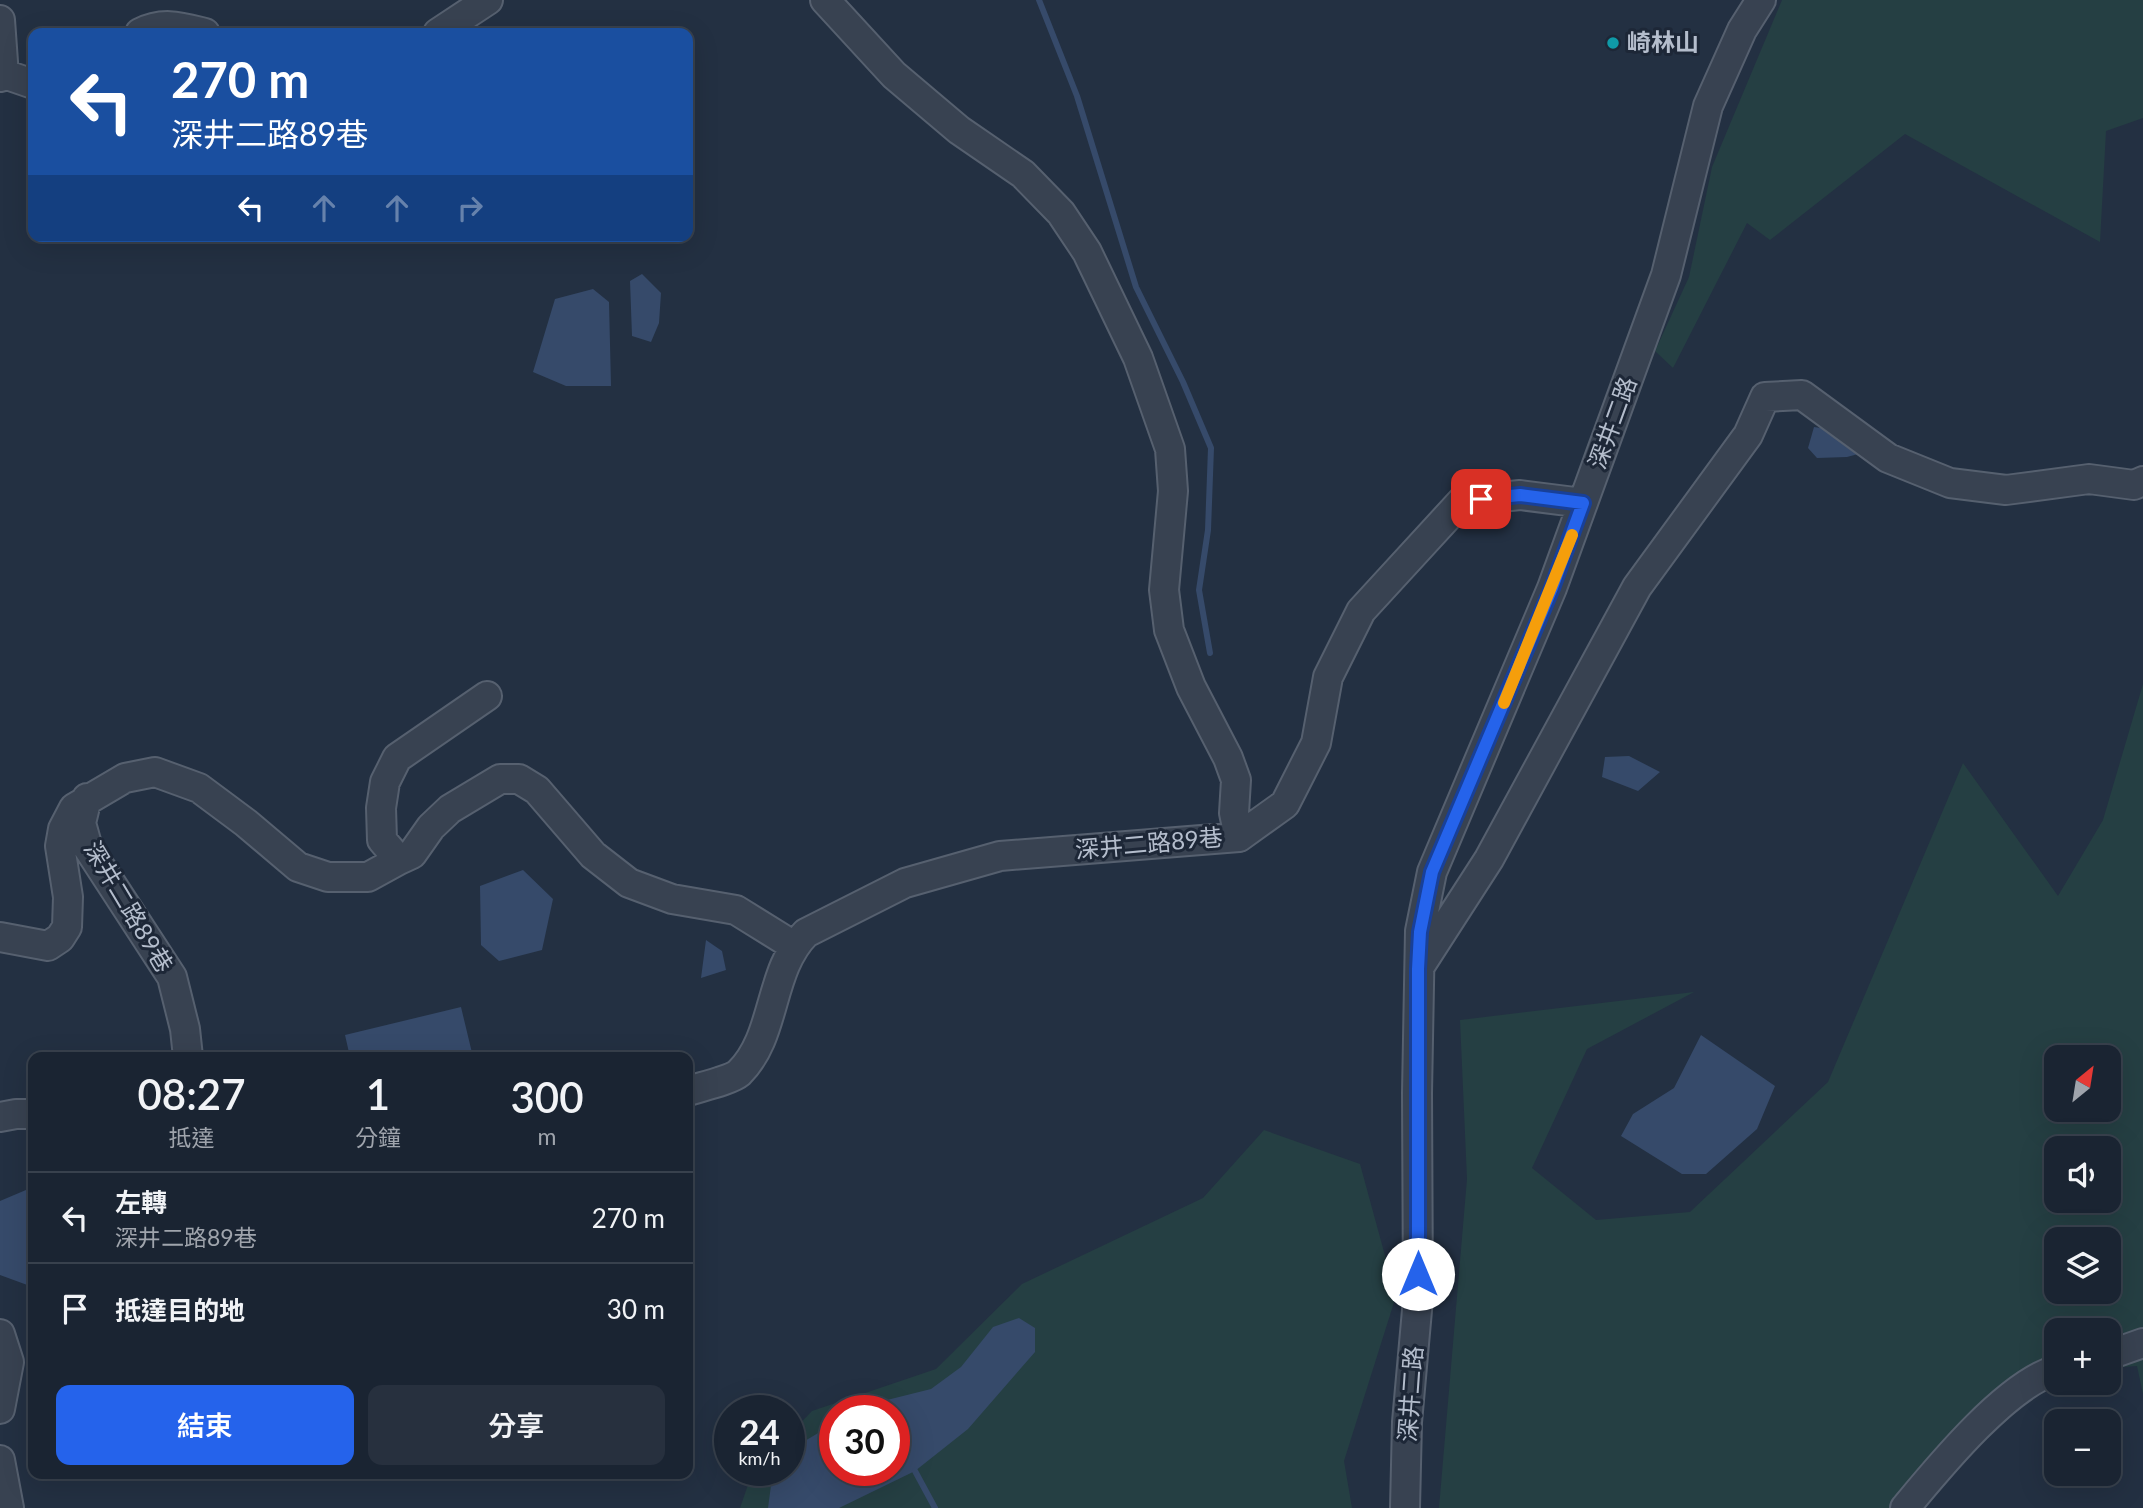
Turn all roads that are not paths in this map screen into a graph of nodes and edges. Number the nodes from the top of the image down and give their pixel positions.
1 (488, 0) edge
2 (825, 0) edge
3 (1761, 0) edge
4 (0, 20) edge
5 (150, 28) edge
6 (185, 28) edge
7 (446, 28) edge
8 (2, 77) edge
9 (28, 83) edge
10 (2143, 481) edge
11 (1583, 503) junction
12 (487, 696) dead end
13 (87, 798) junction
14 (1238, 837) junction
15 (399, 860) junction
16 (0, 937) edge
17 (794, 946) junction
18 (1418, 969) junction
19 (187, 1052) edge
20 (693, 1089) edge
21 (28, 1114) edge
22 (0, 1117) edge
23 (0, 1334) edge
24 (2143, 1343) edge
25 (2121, 1351) edge
26 (2044, 1374) edge
27 (0, 1409) edge
28 (0, 1460) edge
29 (9, 1508) edge
30 (1405, 1508) edge
31 (1905, 1508) edge

1 - 7 street
2 - 14 street
3 - 11 street, 深井二路
4 - 8 street
5 - 6 street
8 - 9 street
10 - 18 street
11 - 14 street, 深井二路89巷
11 - 18 street, 深井二路
12 - 15 street
13 - 15 street, 深井二路89巷
13 - 16 street, 深井二路89巷
13 - 19 street, 深井二路89巷
14 - 17 street, 深井二路89巷
15 - 17 street, 深井二路89巷
17 - 20 street, 深井二路89巷
18 - 30 street, 深井二路
21 - 22 street
23 - 27 street
24 - 25 street
26 - 31 street
28 - 29 street

